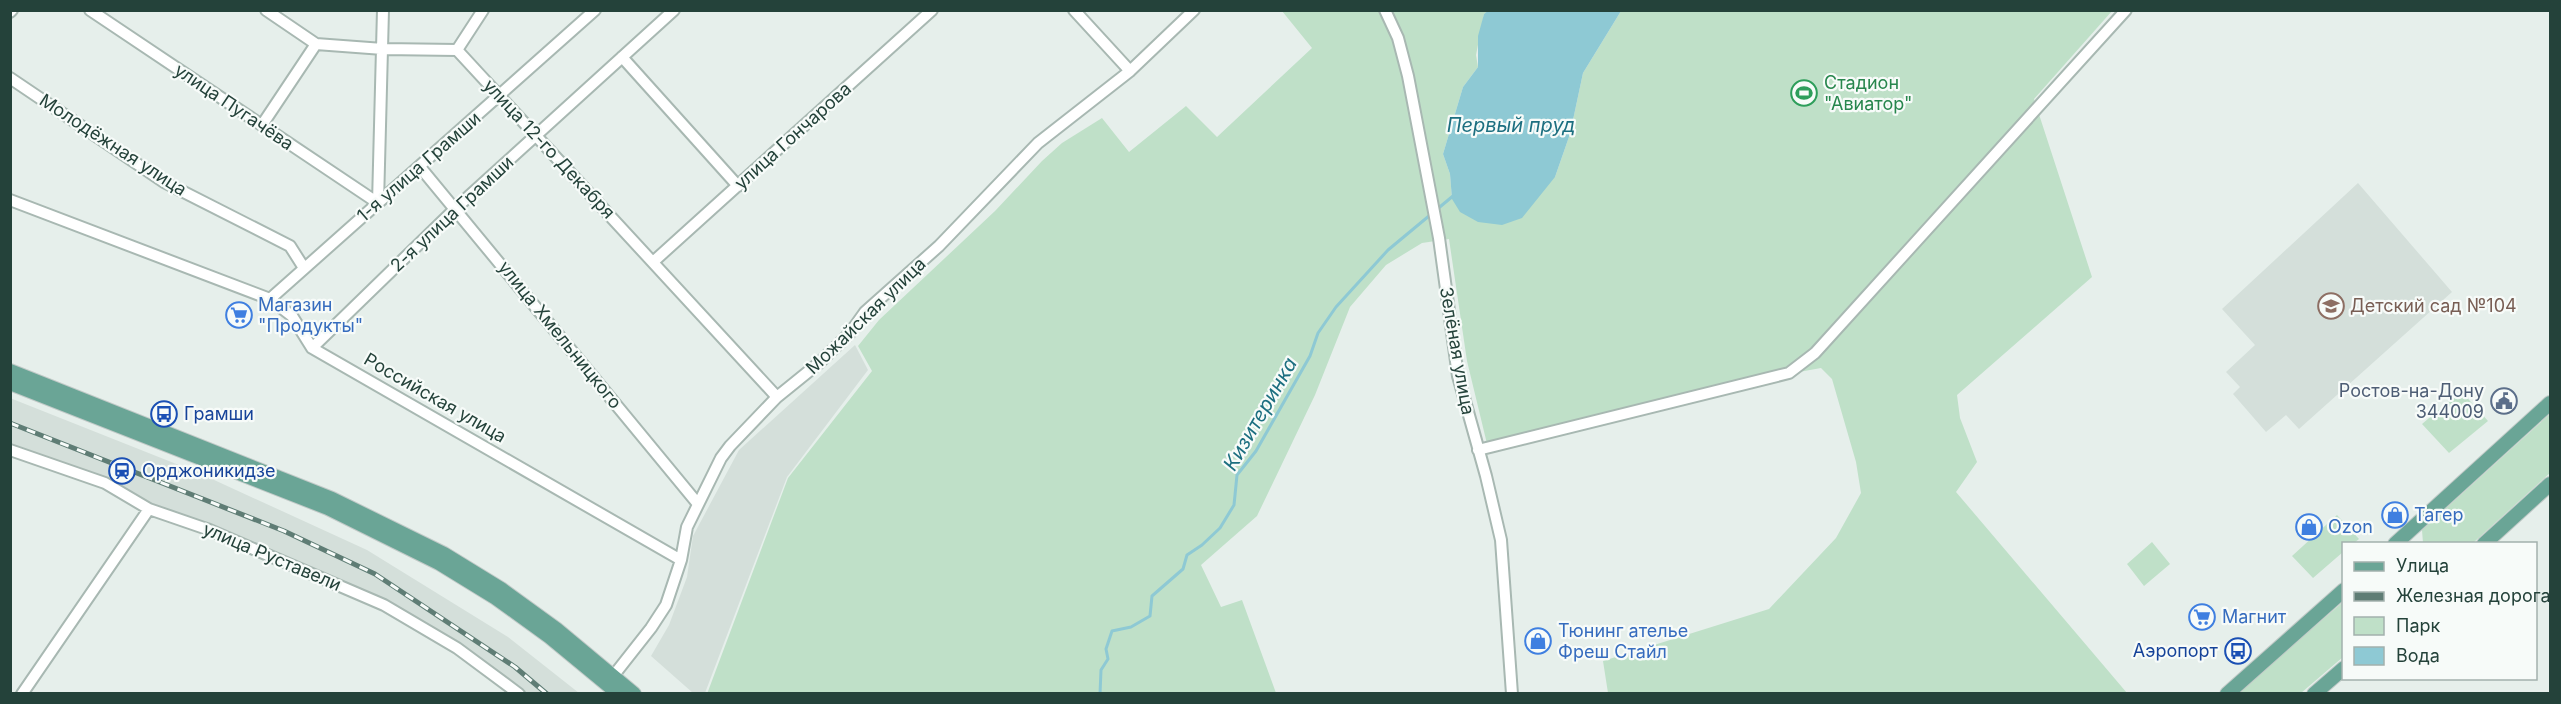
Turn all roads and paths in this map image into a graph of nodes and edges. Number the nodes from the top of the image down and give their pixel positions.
1 (90, 10) edge
2 (266, 10) edge
3 (383, 10) edge
4 (483, 10) edge
5 (595, 10) edge
6 (674, 10) edge
7 (932, 10) edge
8 (1074, 10) edge
9 (1194, 10) edge
10 (1385, 10) edge
11 (2126, 10) edge
12 (316, 44) junction
13 (383, 49) junction
14 (457, 50) junction
15 (622, 57) junction
16 (1130, 71) junction
17 (10, 78) edge
18 (500, 96) junction
19 (262, 125) junction
20 (536, 135) junction
21 (420, 167) junction
22 (738, 186) junction
23 (10, 200) edge
24 (378, 203) junction
25 (456, 208) junction
26 (653, 262) junction
27 (304, 268) junction
28 (270, 299) junction
29 (312, 348) junction
30 (10, 371) edge
31 (10, 383) edge
32 (777, 397) junction
33 (2550, 403) edge
34 (10, 450) edge
35 (1478, 450) junction
36 (2550, 484) edge
37 (699, 504) junction
38 (149, 509) junction
39 (2410, 537) edge
40 (2485, 542) edge
41 (681, 560) junction
42 (2342, 591) edge
43 (2342, 669) edge
44 (614, 675) junction
45 (22, 693) edge
46 (519, 693) edge
47 (619, 693) edge
48 (634, 693) edge
49 (1512, 693) edge
50 (2227, 693) edge
51 (2314, 693) edge

1 - 19 street, улица Пугачёва
2 - 12 street
3 - 13 street
4 - 14 street
5 - 18 street, 1-я улица Грамши
6 - 15 street, 2-я улица Грамши
7 - 22 street, улица Гончарова
8 - 16 street
9 - 16 street, Можайская улица
10 - 35 street, Зелёная улица
11 - 35 street
12 - 13 street
12 - 19 street
13 - 14 street
13 - 24 street
14 - 18 street, улица 12-го Декабря
15 - 20 street, 2-я улица Грамши
15 - 22 street
16 - 32 street, Можайская улица
17 - 27 street, Молодёжная улица
18 - 20 street, улица 12-го Декабря
18 - 21 street, 1-я улица Грамши
19 - 24 street, улица Пугачёва
20 - 25 street, 2-я улица Грамши
20 - 26 street, улица 12-го Декабря
21 - 24 street, 1-я улица Грамши
21 - 25 street, улица Хмельницкого
22 - 26 street, улица Гончарова
23 - 28 street, Российская улица
24 - 27 street, 1-я улица Грамши
25 - 29 street, 2-я улица Грамши
25 - 37 street, улица Хмельницкого
26 - 32 street, улица 12-го Декабря
27 - 28 street, 1-я улица Грамши
28 - 29 street, Российская улица
29 - 41 street, Российская улица
30 - 44 main road
31 - 47 main road
32 - 37 street, Можайская улица
33 - 39 main road
34 - 38 street, улица Руставели
35 - 49 street, Зелёная улица
36 - 40 main road
37 - 41 street, Можайская улица
38 - 45 street
38 - 46 street, улица Руставели
41 - 44 street, Можайская улица
42 - 50 main road
43 - 51 main road
44 - 48 main road

